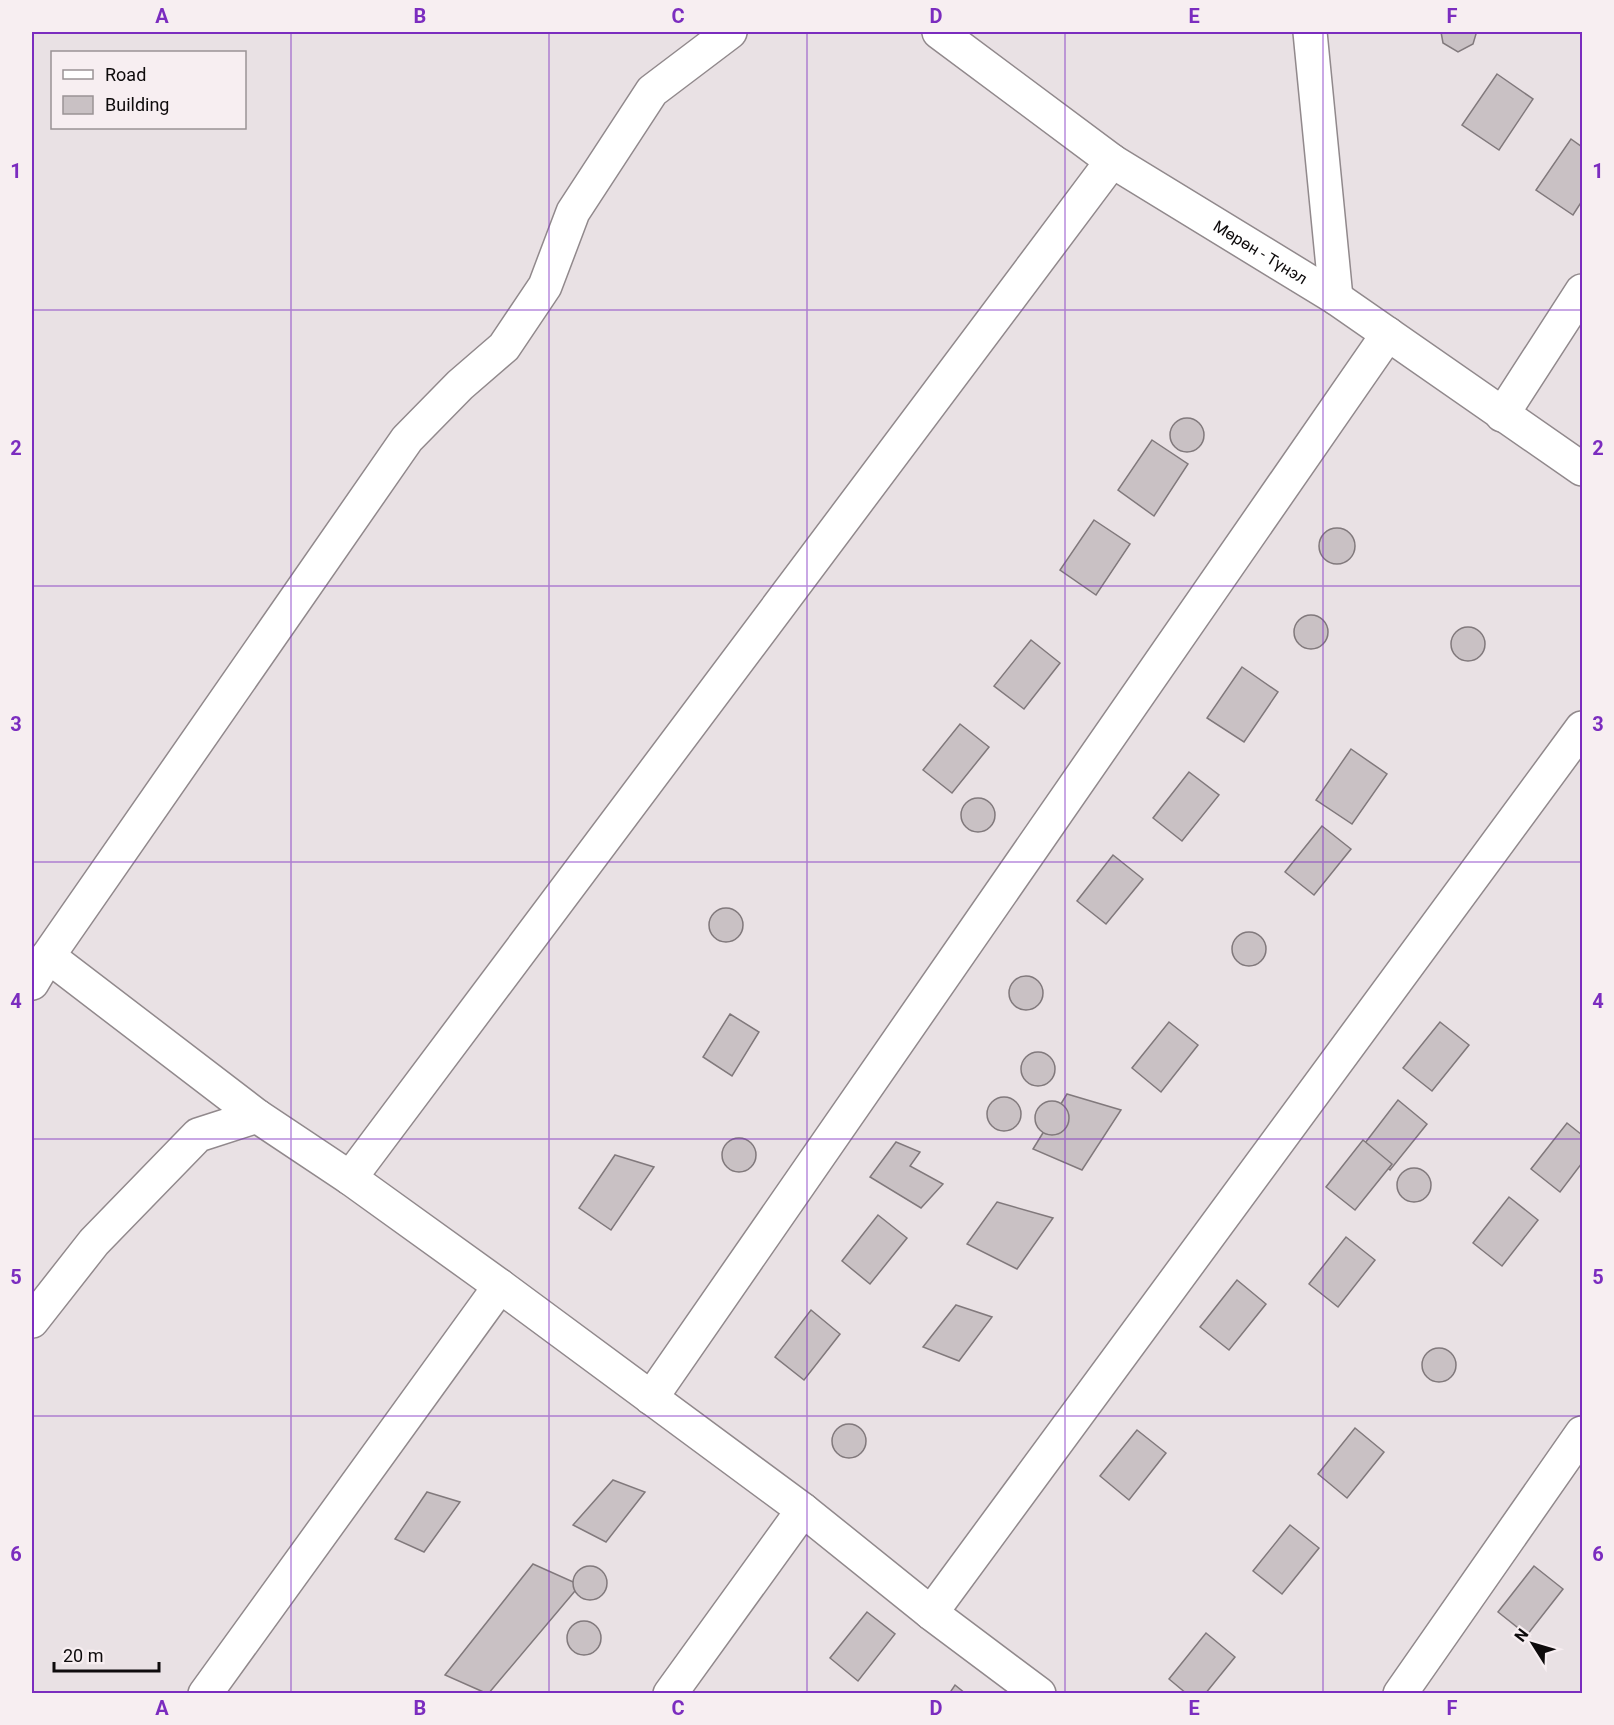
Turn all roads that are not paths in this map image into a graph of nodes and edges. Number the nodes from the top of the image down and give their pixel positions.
1 (730, 32) edge
2 (939, 32) edge
3 (1310, 32) edge
4 (1112, 161) junction
5 (1582, 291) edge
6 (1336, 298) junction
7 (1388, 334) junction
8 (1502, 415) junction
9 (1582, 469) edge
10 (1582, 728) edge
11 (48, 956) junction
12 (32, 983) edge
13 (257, 1116) junction
14 (350, 1178) junction
15 (500, 1286) junction
16 (32, 1321) edge
17 (651, 1398) junction
18 (1582, 1433) edge
19 (803, 1510) junction
20 (931, 1613) junction
21 (206, 1694) edge
22 (670, 1694) edge
23 (1039, 1694) edge
24 (1400, 1694) edge

1 - 11 street
2 - 4 street, Мөрөн - Түнэл
3 - 6 street
4 - 6 street, Мөрөн - Түнэл
4 - 14 street
5 - 8 street
6 - 7 street, Мөрөн - Түнэл
7 - 8 street, Мөрөн - Түнэл
7 - 17 street
8 - 9 street, Мөрөн - Түнэл
10 - 20 street
11 - 12 street
11 - 13 street
13 - 14 street
13 - 16 street
14 - 15 street
15 - 17 street
15 - 21 street
17 - 19 street
18 - 24 street
19 - 20 street
19 - 22 street
20 - 23 street

